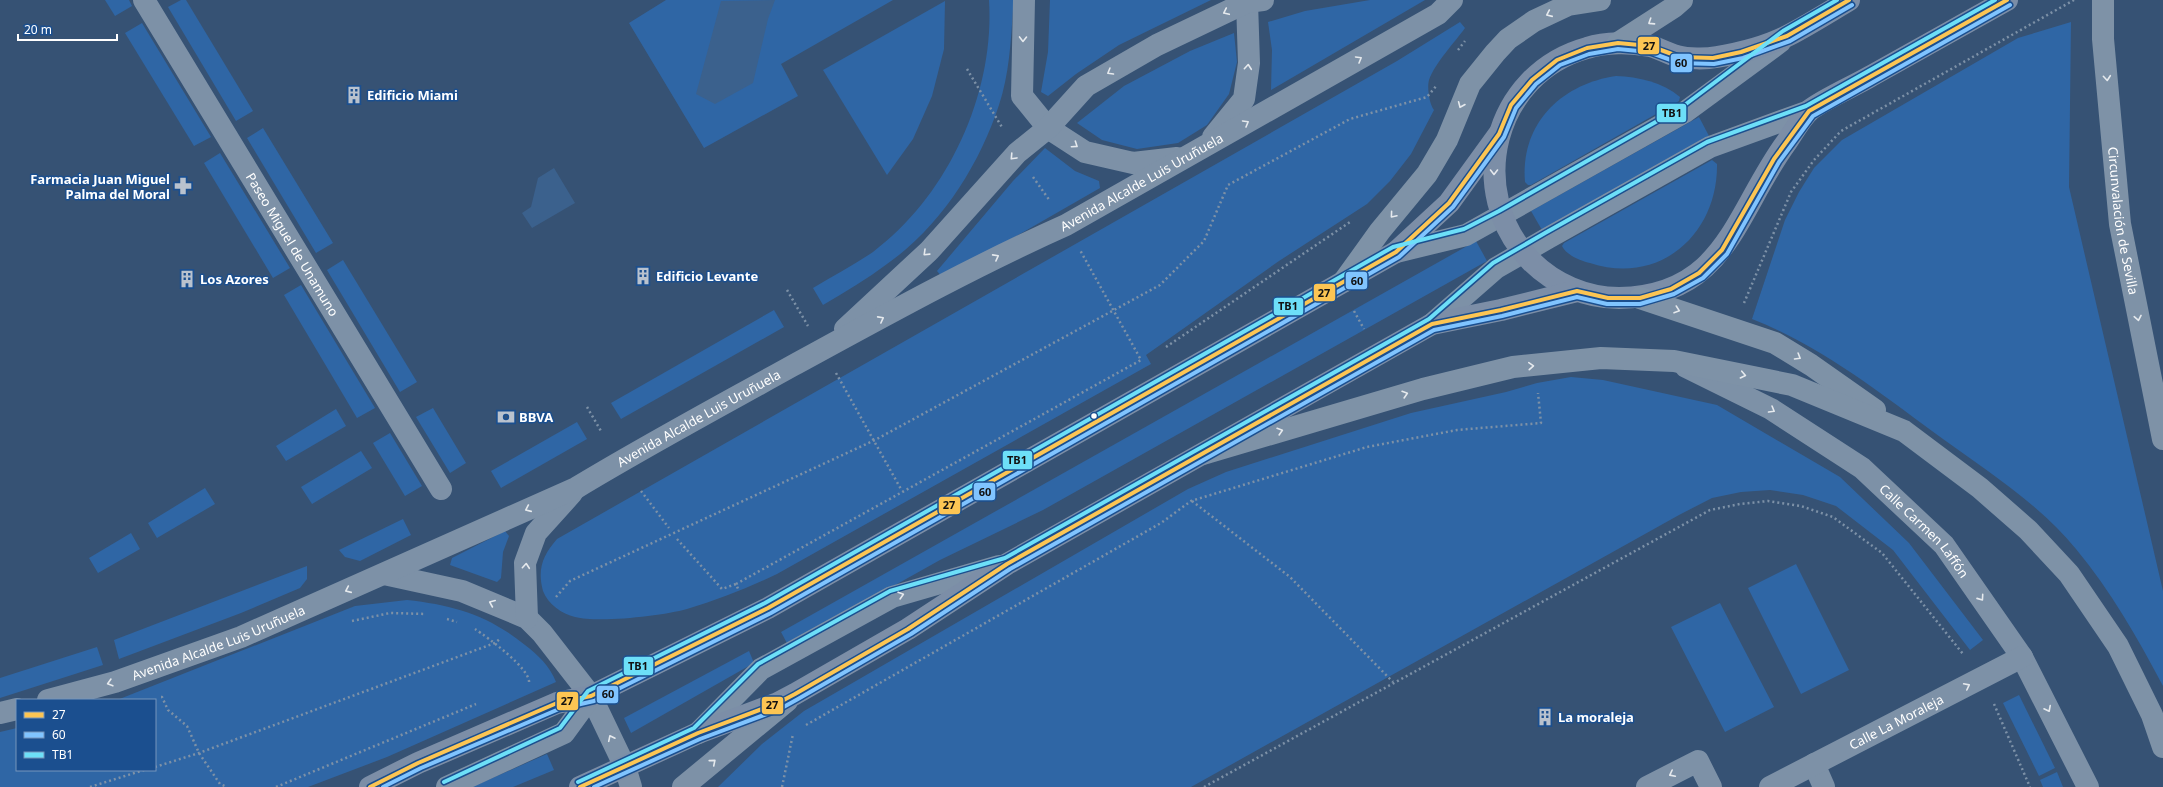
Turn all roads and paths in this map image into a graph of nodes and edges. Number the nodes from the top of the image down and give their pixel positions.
1 (144, 0) edge
2 (1024, 0) edge
3 (1452, 0) edge
4 (1600, 0) edge
5 (1682, 0) edge
6 (1849, 0) edge
7 (2007, 0) edge
8 (2074, 0) edge
9 (2103, 0) edge
10 (1251, 1) edge
11 (1787, 36) junction
12 (1618, 43) junction
13 (967, 69) dead end
14 (1418, 100) dead end
15 (1809, 111) junction
16 (1048, 128) junction
17 (1499, 134) junction
18 (1017, 152) junction
19 (1196, 152) junction
20 (1502, 216) junction
21 (1354, 218) dead end
22 (1066, 226) junction
23 (1396, 252) junction
24 (1523, 253) junction
25 (1344, 282) junction
26 (787, 290) dead end
27 (1577, 291) junction
28 (1640, 298) junction
29 (1743, 306) dead end
30 (1113, 310) junction
31 (1354, 311) dead end
32 (1432, 324) junction
33 (1364, 329) dead end
34 (1164, 348) dead end
35 (822, 350) junction
36 (1146, 359) dead end
37 (1141, 360) junction
38 (1674, 361) junction
39 (1538, 389) dead end
40 (587, 407) dead end
41 (601, 431) dead end
42 (1904, 431) junction
43 (2163, 438) edge
44 (874, 440) junction
45 (1202, 454) junction
46 (576, 488) junction
47 (441, 489) dead end
48 (641, 491) dead end
49 (902, 491) junction
50 (1191, 501) junction
51 (669, 528) dead end
52 (677, 539) dead end
53 (1007, 564) junction
54 (384, 574) junction
55 (736, 584) junction
56 (740, 592) dead end
57 (550, 602) dead end
58 (434, 615) dead end
59 (441, 617) dead end
60 (527, 618) junction
61 (346, 623) dead end
62 (463, 624) dead end
63 (471, 626) dead end
64 (504, 635) dead end
65 (495, 643) junction
66 (2022, 658) junction
67 (1982, 678) junction
68 (1393, 682) junction
69 (523, 685) dead end
70 (170, 694) dead end
71 (795, 694) junction
72 (591, 696) junction
73 (162, 697) junction
74 (157, 698) dead end
75 (52, 699) edge
76 (479, 703) dead end
77 (16, 708) edge
78 (0, 713) edge
79 (804, 726) dead end
80 (799, 729) dead end
81 (698, 733) junction
82 (2163, 747) edge
83 (199, 753) junction
84 (1814, 764) junction
85 (156, 767) edge
86 (141, 771) edge
87 (628, 777) edge
88 (90, 787) edge
89 (227, 787) edge
90 (276, 787) edge
91 (370, 787) edge
92 (447, 787) edge
93 (580, 787) edge
94 (683, 787) edge
95 (782, 787) edge
96 (1204, 787) edge
97 (1647, 787) edge
98 (1711, 787) edge
99 (1770, 787) edge
100 (1824, 787) edge
101 (2030, 787) edge
102 (2088, 787) edge

1 - 47 street, Paseo Miguel de Unamuno
2 -> 16 street
19 -> 3 street, Avenida Alcalde Luis Uruñuela
4 -> 25 highway
5 -> 12 highway
6 - 11 main road
7 - 15 main road
8 - 29 path
9 -> 43 highway, Circunvalación de Sevilla
10 -> 16 street, Avenida Alcalde Luis Uruñuela
19 -> 10 street
11 - 12 main road
11 - 20 street
12 - 17 main road
13 - 18 path
14 - 30 path
15 - 24 street
15 - 28 main road
16 - 18 street, Avenida Alcalde Luis Uruñuela
16 -> 19 street
17 -> 20 main road
17 - 23 main road
18 - 22 path
18 -> 35 street, Avenida Alcalde Luis Uruñuela
19 - 22 street, Avenida Alcalde Luis Uruñuela
20 - 23 street
20 - 24 main road
21 - 34 path
22 - 30 path
35 -> 22 street, Avenida Alcalde Luis Uruñuela
23 - 25 main road
24 - 27 main road
24 - 32 street
25 - 72 main road
26 - 35 path
27 - 28 main road
27 - 32 main road
28 -> 42 highway
30 - 37 path
30 - 44 path
31 - 33 path
32 - 45 main road
35 - 44 path
35 - 46 street, Avenida Alcalde Luis Uruñuela
36 - 37 path
37 - 49 path
38 -> 42 highway
45 -> 38 highway
38 -> 66 street, Calle Carmen Laffón
39 - 50 path
40 - 41 path
42 - 82 highway
44 - 49 path
44 - 57 path
45 - 53 main road
46 -> 54 street, Avenida Alcalde Luis Uruñuela
60 -> 46 street, Avenida Alcalde Luis Uruñuela
48 - 51 path
49 - 55 path
50 - 68 path
50 - 79 path
52 - 55 path
53 - 71 main road
81 -> 53 street
60 -> 54 street
54 -> 75 street, Avenida Alcalde Luis Uruñuela
55 - 56 path
58 - 61 path
59 - 62 path
60 - 72 street
63 - 65 path
64 - 65 path
65 - 69 path
65 - 83 path
66 - 67 street, Calle La Moraleja
66 -> 102 street, Calle Carmen Laffón
67 - 68 path
84 -> 67 street, Calle La Moraleja
67 - 101 path
68 - 96 path
70 - 73 path
71 - 81 main road
94 -> 71 street
87 -> 72 street
72 - 91 main road
72 - 92 street
73 - 74 path
73 - 83 path
76 - 90 path
77 - 78 street
80 - 95 path
81 - 87 main road
83 - 85 path
83 - 89 path
84 - 99 street, Calle La Moraleja
84 - 100 street
86 - 88 path
87 - 93 main road
98 -> 97 street

